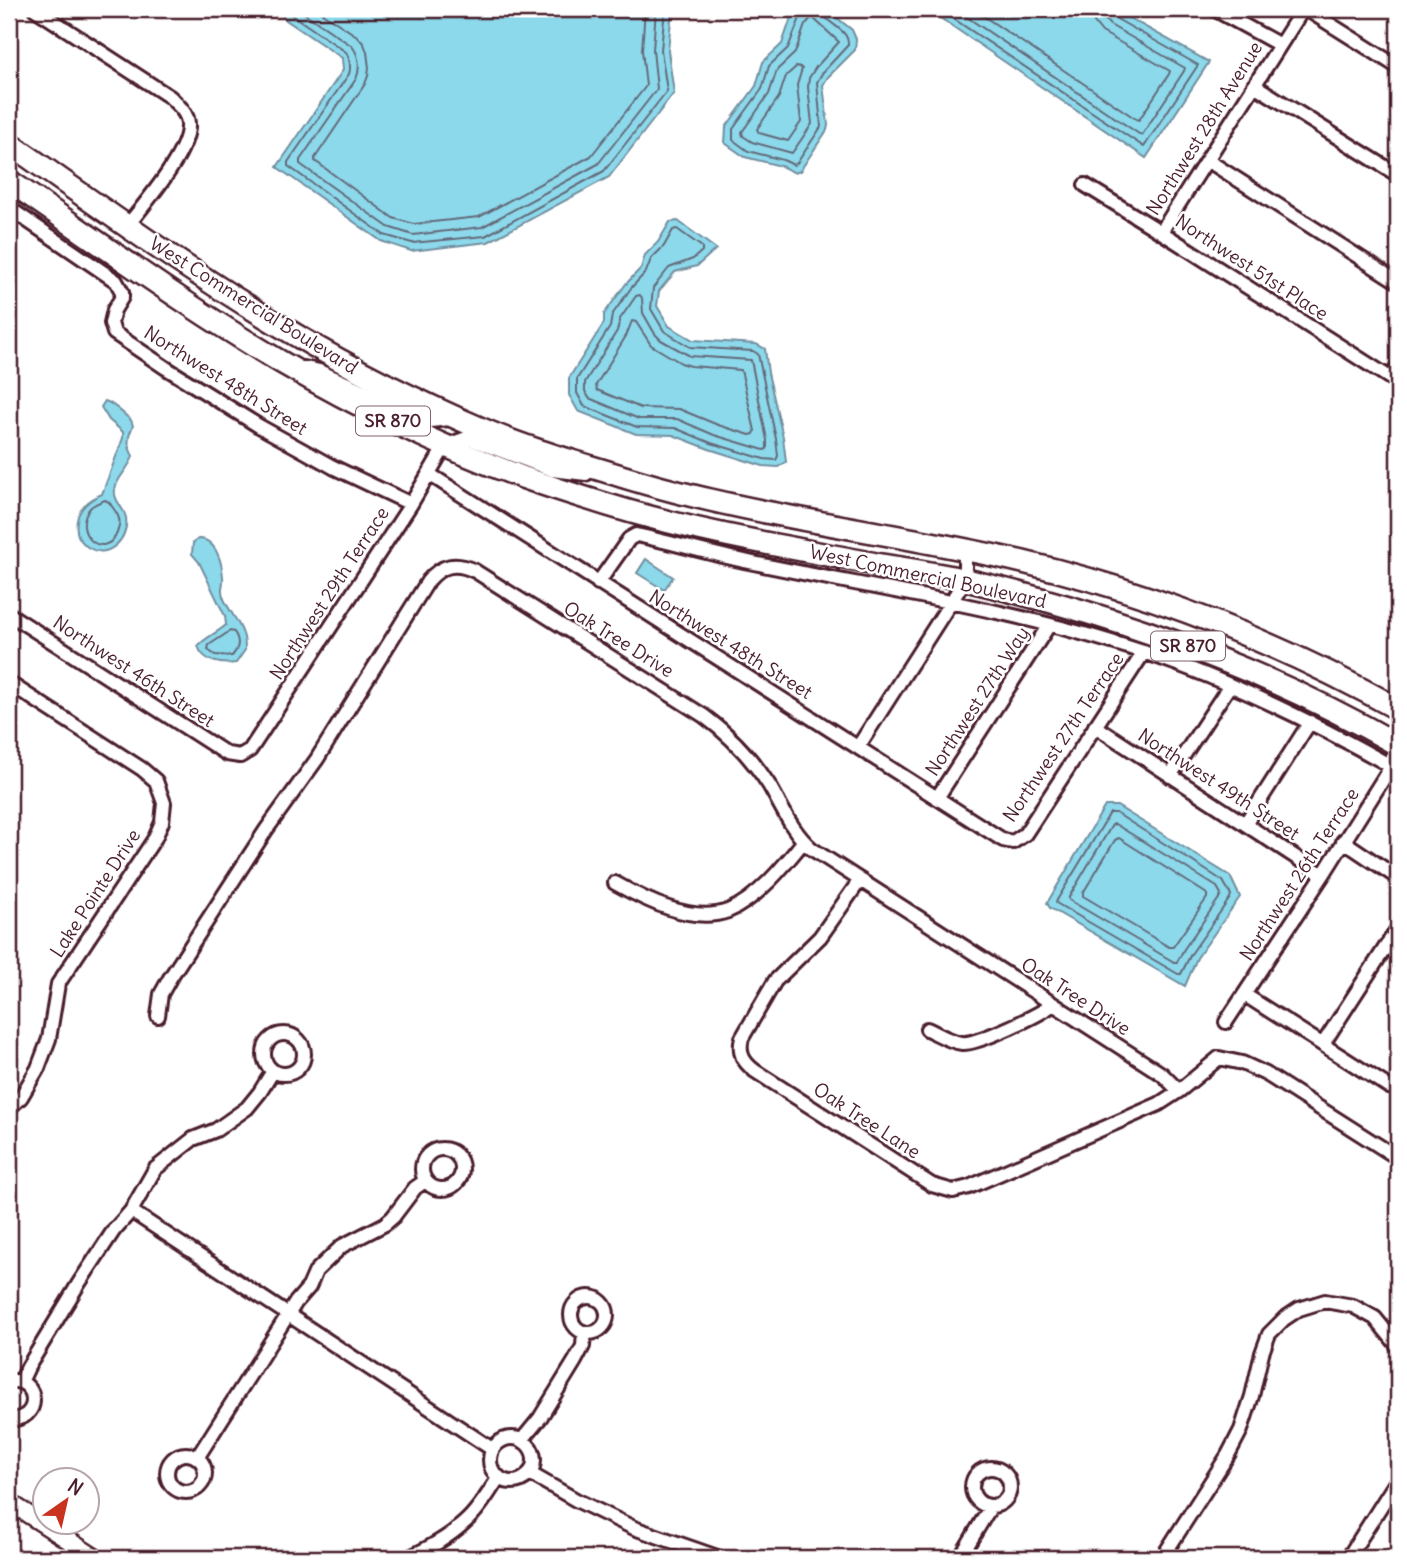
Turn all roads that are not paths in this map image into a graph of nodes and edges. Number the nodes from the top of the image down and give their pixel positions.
1 (36, 9) edge
2 (1214, 9) edge
3 (1304, 9) edge
4 (51, 13) edge
5 (1280, 45) junction
6 (1398, 67) edge
7 (1254, 85) junction
8 (9, 143) edge
9 (1207, 160) junction
10 (1398, 175) edge
11 (9, 181) edge
12 (1085, 185) dead end
13 (9, 208) edge
14 (128, 225) junction
15 (1161, 232) junction
16 (1398, 282) edge
17 (280, 362) junction
18 (1398, 366) edge
19 (1394, 381) edge
20 (458, 418) junction
21 (445, 446) junction
22 (429, 474) junction
23 (625, 478) junction
24 (411, 504) junction
25 (965, 550) junction
26 (965, 580) junction
27 (598, 583) junction
28 (952, 601) junction
29 (9, 614) edge
30 (1049, 625) junction
31 (1144, 652) junction
32 (9, 683) edge
33 (1230, 685) junction
34 (1398, 709) edge
35 (1310, 723) junction
36 (1095, 726) junction
37 (1397, 744) edge
38 (858, 747) junction
39 (240, 755) joint
40 (1394, 768) edge
41 (1171, 776) junction
42 (937, 798) junction
43 (1245, 824) junction
44 (1343, 841) junction
45 (803, 842) junction
46 (1013, 842) joint
47 (1323, 875) junction
48 (1398, 878) edge
49 (860, 880) junction
50 (615, 883) dead end
51 (1398, 928) edge
52 (1245, 995) junction
53 (1053, 1004) junction
54 (158, 1016) dead end
55 (1226, 1022) dead end
56 (927, 1029) dead end
57 (1323, 1044) junction
58 (273, 1071) dead end
59 (1398, 1088) edge
60 (1179, 1091) junction
61 (9, 1108) edge
62 (1398, 1158) edge
63 (425, 1181) dead end
64 (131, 1211) junction
65 (289, 1315) junction
66 (584, 1332) dead end
67 (1398, 1346) edge
68 (15, 1381) edge
69 (9, 1419) edge
70 (522, 1440) junction
71 (492, 1450) junction
72 (197, 1458) dead end
73 (529, 1473) junction
74 (499, 1477) junction
75 (1398, 1479) edge
76 (9, 1502) edge
77 (991, 1506) dead end
78 (96, 1558) edge
79 (408, 1558) edge
80 (720, 1558) edge
81 (960, 1558) edge
82 (1162, 1558) edge
83 (1348, 1558) edge

1 - 4 street, West Commercial Boulevard
2 - 5 street
3 - 5 street, Northwest 28th Avenue
3 - 6 street
4 - 14 street, West Commercial Boulevard
5 - 7 street, Northwest 28th Avenue
7 - 9 street, Northwest 28th Avenue
7 - 10 street
8 - 14 highway, West Commercial Boulevard / SR 870
9 - 15 street, Northwest 28th Avenue
9 - 16 street
11 - 17 highway, West Commercial Boulevard / SR 870
12 - 15 street, Northwest 51st Place
13 - 24 street, Northwest 48th Street
14 - 20 highway, West Commercial Boulevard / SR 870
15 - 19 street, Northwest 51st Place
17 - 20 street, West Commercial Boulevard
17 - 21 highway, West Commercial Boulevard / SR 870
18 - 19 street
20 - 23 highway, West Commercial Boulevard / SR 870
21 - 22 street, Northwest 29th Terrace
21 - 23 street, West Commercial Boulevard
21 - 26 highway, West Commercial Boulevard / SR 870
22 - 24 street, Northwest 29th Terrace
22 - 27 street, Northwest 48th Street
23 - 25 highway, West Commercial Boulevard / SR 870
24 - 39 street, Northwest 29th Terrace
25 - 26 street
25 - 34 highway, West Commercial Boulevard / SR 870
26 - 28 street
26 - 37 highway, West Commercial Boulevard / SR 870
27 - 28 street
27 - 38 street, Northwest 48th Street
28 - 30 street
28 - 38 street
29 - 39 street, Northwest 46th Street
30 - 31 street
30 - 42 street, Northwest 27th Way
31 - 33 street
31 - 36 street, Northwest 27th Terrace
32 - 61 street, Lake Pointe Drive
33 - 35 street
33 - 41 street
35 - 40 street
35 - 43 street
36 - 41 street, Northwest 49th Street
36 - 46 street, Northwest 27th Terrace
37 - 40 street, Northwest 26th Terrace
38 - 42 street, Northwest 48th Street
40 - 44 street, Northwest 26th Terrace
41 - 43 street, Northwest 49th Street
42 - 46 street, Northwest 48th Street
43 - 47 street, Northwest 49th Street
44 - 47 street, Northwest 26th Terrace
44 - 48 street
45 - 49 street, Oak Tree Drive
45 - 50 street
45 - 54 street, Oak Tree Drive
47 - 52 street, Northwest 26th Terrace
49 - 53 street, Oak Tree Drive
49 - 60 street, Oak Tree Lane
51 - 57 street
52 - 55 street, Northwest 26th Terrace
52 - 57 street
53 - 56 street
53 - 60 street, Oak Tree Drive
57 - 59 street
58 - 64 street
60 - 62 street
63 - 65 street
64 - 65 street
64 - 68 street
65 - 71 street
65 - 72 street
66 - 70 street
67 - 82 street
68 - 69 street
70 - 71 street
70 - 73 street
71 - 74 street
73 - 74 street
73 - 80 street
74 - 79 street
75 - 83 street
76 - 78 street
77 - 81 street

